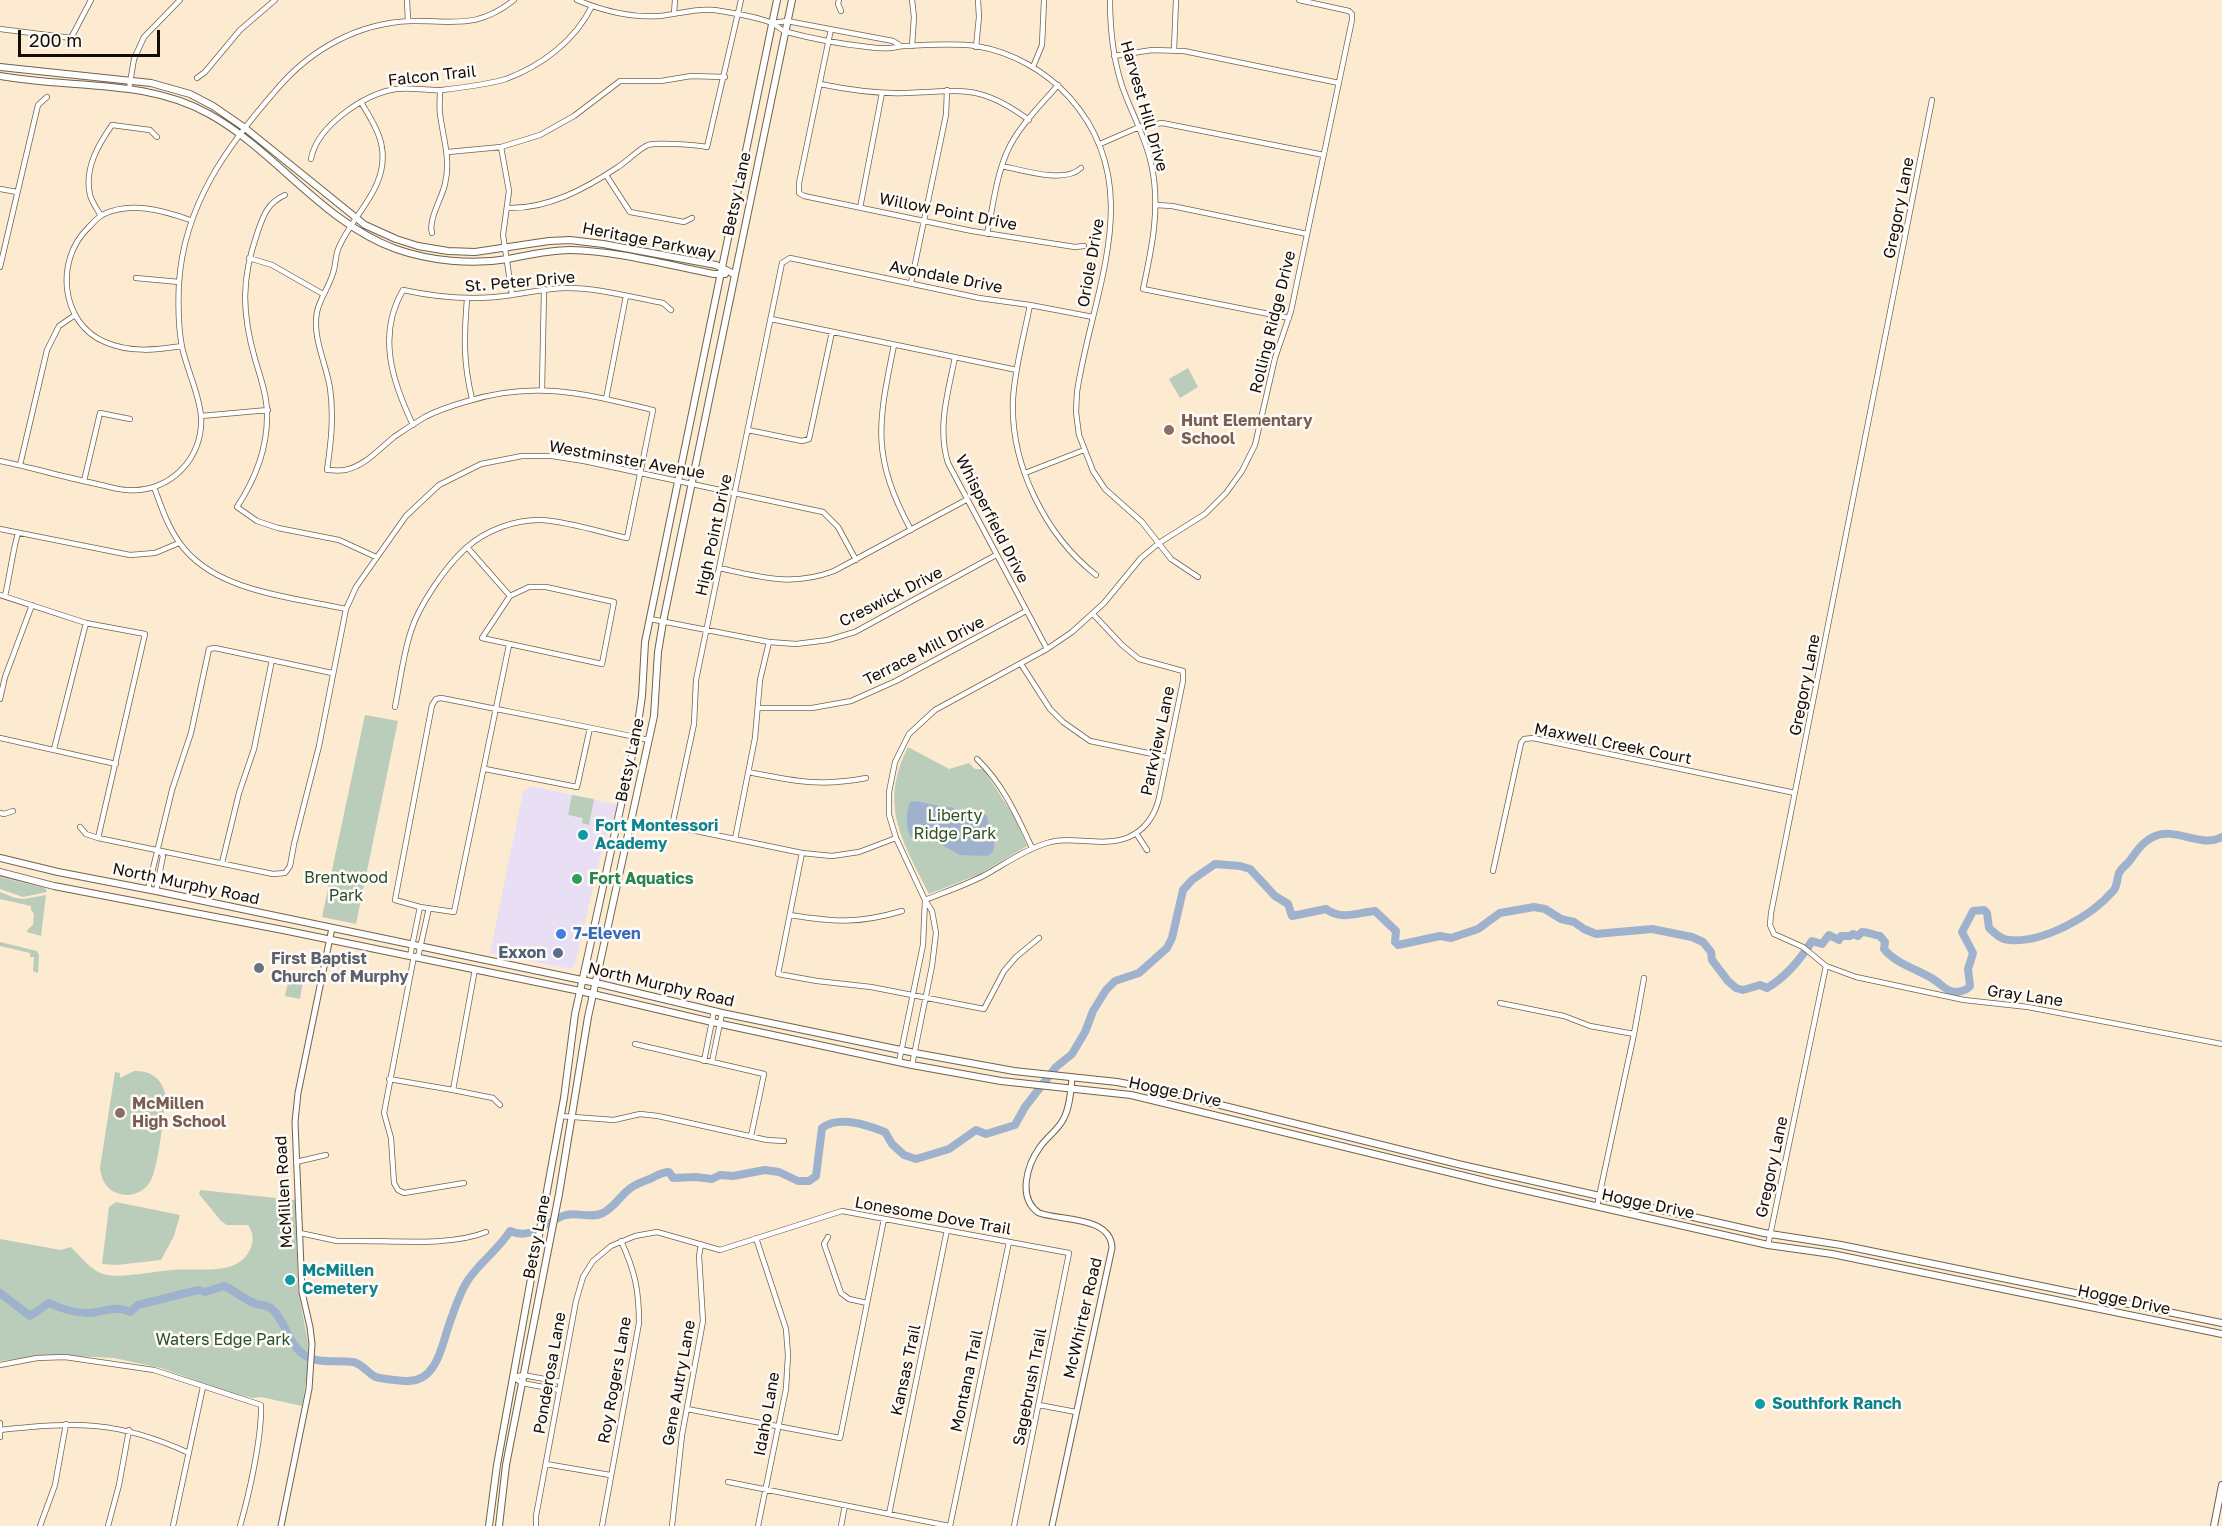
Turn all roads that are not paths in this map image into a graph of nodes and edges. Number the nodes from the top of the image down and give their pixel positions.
1 (91, 0) edge
2 (180, 0) edge
3 (407, 0) edge
4 (514, 0) edge
5 (576, 0) edge
6 (675, 0) edge
7 (741, 0) edge
8 (777, 0) edge
9 (792, 0) edge
10 (839, 0) edge
11 (912, 0) edge
12 (978, 0) edge
13 (1044, 0) edge
14 (1110, 0) edge
15 (1176, 0) edge
16 (1299, 0) edge
17 (271, 1) edge
18 (591, 6) junction
19 (841, 11) dead end
20 (674, 14) junction
21 (738, 14) junction
22 (408, 21) junction
23 (787, 21) junction
24 (772, 23) junction
25 (0, 29) edge
26 (831, 29) junction
27 (785, 32) junction
28 (829, 41) junction
29 (901, 45) junction
30 (912, 46) junction
31 (976, 46) junction
32 (1174, 50) junction
33 (1114, 56) junction
34 (0, 67) edge
35 (1033, 67) junction
36 (0, 76) edge
37 (725, 77) junction
38 (197, 78) dead end
39 (130, 80) junction
40 (1339, 83) junction
41 (820, 84) junction
42 (1058, 85) junction
43 (129, 89) junction
44 (440, 90) junction
45 (947, 90) junction
46 (882, 93) junction
47 (47, 97) dead end
48 (1932, 100) dead end
49 (361, 102) junction
50 (1029, 120) junction
51 (1139, 126) junction
52 (245, 128) junction
53 (239, 135) junction
54 (157, 136) dead end
55 (1100, 144) junction
56 (501, 147) junction
57 (448, 153) junction
58 (1324, 155) junction
59 (311, 159) dead end
60 (1002, 166) junction
61 (1081, 168) dead end
62 (606, 175) junction
63 (0, 189) edge
64 (17, 192) junction
65 (285, 195) dead end
66 (1156, 205) junction
67 (508, 208) junction
68 (860, 208) junction
69 (100, 216) junction
70 (692, 218) dead end
71 (356, 219) junction
72 (190, 220) junction
73 (924, 221) junction
74 (351, 226) junction
75 (432, 233) dead end
76 (987, 234) junction
77 (1307, 234) junction
78 (1084, 246) dead end
79 (505, 249) junction
80 (249, 258) junction
81 (506, 259) junction
82 (794, 259) joint
83 (0, 267) edge
84 (721, 271) junction
85 (735, 274) junction
86 (136, 278) dead end
87 (179, 282) junction
88 (911, 283) junction
89 (544, 289) junction
90 (323, 294) junction
91 (512, 295) junction
92 (626, 296) junction
93 (467, 299) junction
94 (1030, 305) junction
95 (671, 310) dead end
96 (75, 315) junction
97 (1093, 317) junction
98 (1289, 318) junction
99 (771, 319) junction
100 (832, 332) junction
101 (894, 345) junction
102 (182, 346) junction
103 (955, 357) junction
104 (702, 364) junction
105 (715, 366) junction
106 (1017, 370) junction
107 (542, 390) junction
108 (472, 399) junction
109 (606, 399) junction
110 (268, 410) junction
111 (201, 416) junction
112 (130, 419) dead end
113 (413, 425) junction
114 (748, 430) junction
115 (1084, 450) junction
116 (0, 461) edge
117 (20, 465) junction
118 (1025, 473) junction
119 (639, 474) junction
120 (679, 480) junction
121 (84, 481) junction
122 (692, 483) junction
123 (154, 487) junction
124 (735, 492) junction
125 (966, 500) junction
126 (0, 529) edge
127 (911, 530) junction
128 (18, 533) junction
129 (179, 543) junction
130 (1159, 543) junction
131 (467, 547) junction
132 (996, 555) junction
133 (376, 557) junction
134 (856, 560) junction
135 (719, 568) junction
136 (1096, 575) dead end
137 (1198, 578) dead end
138 (3, 595) edge
139 (510, 596) junction
140 (32, 605) junction
141 (346, 609) junction
142 (1026, 611) junction
143 (1093, 614) junction
144 (650, 619) junction
145 (663, 622) junction
146 (86, 623) junction
147 (706, 631) junction
148 (769, 642) junction
149 (509, 645) junction
150 (1047, 649) junction
151 (272, 660) junction
152 (1021, 664) junction
153 (332, 673) junction
154 (0, 699) edge
155 (395, 706) dead end
156 (758, 708) junction
157 (496, 709) junction
158 (590, 728) junction
159 (636, 737) junction
160 (0, 738) edge
161 (649, 740) junction
162 (54, 749) junction
163 (1167, 757) junction
164 (977, 759) dead end
165 (116, 764) junction
166 (485, 769) junction
167 (748, 772) junction
168 (866, 778) dead end
169 (1795, 793) junction
170 (13, 811) dead end
171 (0, 813) edge
172 (616, 825) junction
173 (80, 827) dead end
174 (629, 828) junction
175 (1136, 833) junction
176 (98, 838) junction
177 (896, 838) junction
178 (735, 839) junction
179 (1032, 848) junction
180 (159, 850) junction
181 (1147, 850) dead end
182 (802, 853) junction
183 (0, 858) edge
184 (222, 863) junction
185 (1493, 871) dead end
186 (0, 872) edge
187 (148, 889) junction
188 (156, 891) junction
189 (925, 900) junction
190 (598, 905) junction
191 (420, 907) junction
192 (429, 908) junction
193 (611, 908) junction
194 (902, 911) dead end
195 (790, 915) junction
196 (332, 928) junction
197 (1039, 938) dead end
198 (330, 939) junction
199 (412, 945) junction
200 (420, 947) junction
201 (414, 956) junction
202 (1826, 966) junction
203 (475, 969) junction
204 (1644, 978) dead end
205 (582, 981) junction
206 (596, 983) junction
207 (580, 991) junction
208 (593, 994) junction
209 (913, 995) junction
210 (925, 997) junction
211 (1500, 1003) dead end
212 (714, 1011) junction
213 (722, 1013) junction
214 (712, 1022) junction
215 (720, 1023) junction
216 (1634, 1034) junction
217 (634, 1044) dead end
218 (2222, 1044) edge
219 (902, 1050) junction
220 (915, 1053) junction
221 (704, 1061) junction
222 (712, 1062) junction
223 (899, 1062) junction
224 (912, 1065) junction
225 (1069, 1077) junction
226 (390, 1079) junction
227 (1071, 1088) junction
228 (453, 1090) junction
229 (500, 1105) dead end
230 (560, 1116) junction
231 (572, 1118) junction
232 (1296, 1123) junction
233 (1293, 1134) junction
234 (751, 1136) junction
235 (784, 1141) dead end
236 (326, 1155) dead end
237 (296, 1162) junction
238 (1462, 1165) junction
239 (1460, 1175) junction
240 (464, 1183) dead end
241 (1599, 1196) junction
242 (1597, 1206) junction
243 (884, 1219) junction
244 (947, 1230) junction
245 (486, 1232) dead end
246 (300, 1233) junction
247 (1770, 1234) junction
248 (828, 1236) dead end
249 (756, 1239) junction
250 (621, 1241) junction
251 (1009, 1242) junction
252 (701, 1244) junction
253 (1768, 1245) junction
254 (1069, 1253) joint
255 (867, 1303) junction
256 (2222, 1323) edge
257 (2222, 1334) edge
258 (0, 1365) edge
259 (524, 1375) junction
260 (513, 1377) junction
261 (561, 1382) junction
262 (522, 1383) junction
263 (203, 1387) junction
264 (559, 1390) junction
265 (1039, 1405) junction
266 (687, 1409) junction
267 (1076, 1412) junction
268 (0, 1423) edge
269 (66, 1424) junction
270 (779, 1426) junction
271 (0, 1430) edge
272 (129, 1430) junction
273 (0, 1437) edge
274 (189, 1453) junction
275 (546, 1464) junction
276 (610, 1475) junction
277 (728, 1482) dead end
278 (2222, 1485) edge
279 (765, 1489) junction
280 (845, 1505) junction
281 (888, 1514) junction
282 (40, 1526) edge
283 (108, 1526) edge
284 (173, 1526) edge
285 (240, 1526) edge
286 (281, 1526) edge
287 (489, 1526) edge
288 (499, 1526) edge
289 (536, 1526) edge
290 (602, 1526) edge
291 (672, 1526) edge
292 (758, 1526) edge
293 (841, 1526) edge
294 (949, 1526) edge
295 (1014, 1526) edge
296 (1052, 1526) edge
297 (2214, 1526) edge

1 - 25 street
2 - 39 street
3 - 22 street
4 - 22 street
5 - 18 street, Oriole Drive
6 - 20 street
7 - 21 street
8 - 24 main road, Betsy Lane
9 - 23 main road, Betsy Lane
10 - 19 street
11 - 30 street
12 - 31 street
13 - 35 street
14 - 33 street, Harvest Hill Drive
15 - 32 street
16 - 40 street, Rolling Ridge Drive
17 - 38 street
18 - 20 street, Oriole Drive
18 - 44 street, Falcon Trail
20 - 21 street, Oriole Drive
21 - 24 street, Oriole Drive
21 - 37 street
22 - 52 street
23 - 24 street, Oriole Drive
23 - 26 street, Oriole Drive
23 - 27 main road, Betsy Lane
24 - 27 street, Oriole Drive
24 - 84 main road, Betsy Lane
26 - 28 street
26 - 29 street, Oriole Drive
27 - 28 street, Oriole Drive
27 - 85 main road, Betsy Lane
28 - 29 street, Oriole Drive
28 - 41 street
29 - 30 street, Oriole Drive
30 - 31 street, Oriole Drive
31 - 35 street, Oriole Drive
32 - 33 street
32 - 40 street
33 - 51 street, Harvest Hill Drive
34 - 39 main road, Heritage Parkway
35 - 42 street, Oriole Drive
36 - 43 main road, Heritage Parkway
37 - 56 street
37 - 62 street
39 - 43 street
39 - 52 main road, Heritage Parkway
40 - 58 street, Rolling Ridge Drive
41 - 46 street
41 - 68 street, Willow Point Drive
42 - 50 street
42 - 55 street, Oriole Drive
43 - 53 main road, Heritage Parkway
44 - 49 street, Falcon Trail
44 - 57 street
45 - 46 street
45 - 50 street
45 - 73 street
46 - 68 street
47 - 64 street
48 - 169 street, Gregory Lane
49 - 59 street, Falcon Trail
49 - 71 street
50 - 60 street
51 - 55 street
51 - 58 street
51 - 66 street, Harvest Hill Drive
52 - 53 street
52 - 71 main road, Heritage Parkway
53 - 72 street
53 - 74 main road, Heritage Parkway
54 - 69 street
55 - 97 street, Oriole Drive
56 - 57 street
56 - 67 street
57 - 75 street
58 - 77 street, Rolling Ridge Drive
60 - 61 street
60 - 76 street
62 - 67 street
62 - 70 street
63 - 64 street
64 - 83 street
65 - 80 street
66 - 77 street
66 - 98 street, Harvest Hill Drive
67 - 79 street
68 - 73 street, Willow Point Drive
69 - 72 street
69 - 96 street
71 - 74 street
71 - 79 main road, Heritage Parkway
72 - 87 street
73 - 76 street, Willow Point Drive
73 - 88 street
74 - 81 main road, Heritage Parkway
74 - 90 street
76 - 78 street, Willow Point Drive
77 - 98 street, Rolling Ridge Drive
79 - 81 street
79 - 84 main road, Heritage Parkway
80 - 90 street
80 - 110 street
81 - 84 main road, Heritage Parkway
81 - 91 street
82 - 88 street, Avondale Drive
82 - 99 street, High Point Drive
84 - 85 main road, Heritage Parkway
84 - 104 main road, Betsy Lane
85 - 105 main road, Betsy Lane
86 - 87 street
87 - 102 street
88 - 94 street, Avondale Drive
89 - 91 street, St. Peter Drive
89 - 92 street, St. Peter Drive
89 - 107 street
90 - 113 street
91 - 93 street, St. Peter Drive
92 - 95 street, St. Peter Drive
92 - 109 street
93 - 108 street
93 - 113 street, St. Peter Drive
94 - 97 street, Avondale Drive
94 - 106 street
96 - 102 street
96 - 117 street
97 - 115 street, Oriole Drive
98 - 130 street, Rolling Ridge Drive
99 - 100 street
99 - 114 street, High Point Drive
100 - 101 street
100 - 114 street
101 - 103 street
101 - 127 street
102 - 111 street
103 - 106 street
103 - 125 street, Whisperfield Drive
104 - 105 main road
104 - 120 main road, Betsy Lane
105 - 122 main road, Betsy Lane
106 - 118 street
107 - 108 street
107 - 109 street
108 - 113 street
109 - 119 street
110 - 111 street
110 - 133 street
111 - 123 street
112 - 121 street
114 - 124 street, High Point Drive
115 - 118 street
115 - 130 street, Oriole Drive
116 - 117 street
117 - 121 street
118 - 136 street
119 - 120 street, Westminster Avenue
119 - 131 street
119 - 133 street, Westminster Avenue
120 - 122 street, Westminster Avenue
120 - 144 main road, Betsy Lane
121 - 123 street
122 - 124 street, Westminster Avenue
122 - 145 main road, Betsy Lane
123 - 129 street
124 - 134 street, Westminster Avenue
124 - 135 street, High Point Drive
125 - 127 street
125 - 132 street, Whisperfield Drive
126 - 128 street
127 - 134 street
128 - 129 street
128 - 138 street
129 - 141 street
130 - 137 street, Oriole Drive
130 - 143 street, Rolling Ridge Drive
131 - 139 street
131 - 155 street
132 - 142 street, Whisperfield Drive
132 - 148 street, Creswick Drive
133 - 141 street, Westminster Avenue
134 - 135 street
135 - 147 street, High Point Drive
138 - 140 street
139 - 149 street
139 - 149 street
140 - 146 street
140 - 154 street
141 - 153 street, Westminster Avenue
142 - 150 street, Whisperfield Drive
142 - 156 street, Terrace Mill Drive
143 - 150 street, Rolling Ridge Drive
143 - 163 street, Parkview Lane
144 - 145 street, Creswick Drive
144 - 159 main road, Betsy Lane
145 - 147 street, Creswick Drive
145 - 161 main road, Betsy Lane
146 - 162 street
146 - 165 street
147 - 148 street, Creswick Drive
147 - 178 street, High Point Drive
148 - 156 street
149 - 157 street
150 - 152 street, Rolling Ridge Drive
151 - 153 street
151 - 180 street
151 - 184 street
152 - 163 street
152 - 177 street, Rolling Ridge Drive
153 - 184 street, Westminster Avenue
156 - 167 street
157 - 158 street
157 - 166 street
157 - 191 street
158 - 159 street
158 - 166 street
159 - 161 street
159 - 172 main road, Betsy Lane
160 - 162 street
161 - 174 main road, Betsy Lane
162 - 165 street
163 - 175 street, Parkview Lane
164 - 179 street
165 - 176 street
166 - 192 street
167 - 168 street
167 - 178 street
169 - 185 street, Maxwell Creek Court
169 - 202 street, Gregory Lane
170 - 171 street
172 - 174 main road
172 - 190 main road, Betsy Lane
173 - 176 street
174 - 193 main road, Betsy Lane
175 - 179 street
175 - 181 street
176 - 180 street
177 - 182 street
177 - 189 street, Rolling Ridge Drive
178 - 182 street
179 - 189 street
180 - 184 street
180 - 187 street
180 - 188 street
182 - 195 street
183 - 187 main road, North Murphy Road
186 - 198 main road, North Murphy Road
187 - 188 main road, North Murphy Road
188 - 196 main road, North Murphy Road
189 - 209 street, Rolling Ridge Drive
189 - 210 street, Rolling Ridge Drive
190 - 193 main road
190 - 205 main road, Betsy Lane
191 - 192 street
191 - 199 street
192 - 200 street
193 - 206 main road, Betsy Lane
194 - 195 street
195 - 209 street
196 - 198 street, McMillen Road
196 - 199 main road, North Murphy Road
197 - 210 street
198 - 201 main road, North Murphy Road
198 - 237 street, McMillen Road
199 - 200 main road, North Murphy Road
199 - 201 street
200 - 201 street
200 - 205 main road, North Murphy Road
201 - 203 main road, North Murphy Road
201 - 226 street
202 - 218 street, Gray Lane
202 - 247 street, Gregory Lane
203 - 207 main road, North Murphy Road
203 - 228 street
204 - 216 street
205 - 206 main road, North Murphy Road
205 - 207 main road, Betsy Lane
206 - 208 main road, Betsy Lane
206 - 212 main road, North Murphy Road
207 - 208 main road, North Murphy Road
207 - 230 main road, Betsy Lane
208 - 214 main road, North Murphy Road
208 - 231 main road, Betsy Lane
209 - 210 street
209 - 219 street, Rolling Ridge Drive
210 - 220 street, Rolling Ridge Drive
211 - 216 street
212 - 213 main road, North Murphy Road
212 - 214 street
213 - 215 street
213 - 219 main road, North Murphy Road
214 - 215 main road, North Murphy Road
214 - 221 street
215 - 222 street
215 - 223 main road, North Murphy Road
216 - 241 street
217 - 221 street
219 - 220 main road, North Murphy Road
219 - 223 street, Rolling Ridge Drive
220 - 224 street, Rolling Ridge Drive
220 - 225 main road, North Murphy Road
221 - 222 street
222 - 234 street
223 - 224 main road, North Murphy Road
224 - 227 main road, North Murphy Road
225 - 227 street, McWhirter Road
225 - 232 main road, Hogge Drive
226 - 228 street
226 - 240 street
227 - 233 main road, Hogge Drive
227 - 267 street, McWhirter Road
228 - 229 street
230 - 231 street
230 - 260 main road, Betsy Lane
231 - 234 street
231 - 259 main road, Betsy Lane
232 - 233 main road
232 - 238 main road, Hogge Drive
233 - 239 main road, Hogge Drive
234 - 235 street
236 - 237 street
237 - 246 street, McMillen Road
238 - 239 main road
238 - 241 main road, Hogge Drive
239 - 242 main road, Hogge Drive
241 - 242 street
241 - 247 main road, Hogge Drive
242 - 253 main road, Hogge Drive
243 - 244 street, Lonesome Dove Trail
243 - 249 street, Lonesome Dove Trail
243 - 255 street
244 - 251 street, Lonesome Dove Trail
244 - 281 street, Kansas Trail
245 - 246 street
246 - 286 street, McMillen Road
247 - 253 street, Gregory Lane
247 - 256 main road, Hogge Drive
248 - 255 street
249 - 252 street, Lonesome Dove Trail
249 - 270 street, Idaho Lane
250 - 252 street, Lonesome Dove Trail
250 - 261 street, Ponderosa Lane
250 - 276 street, Roy Rogers Lane
251 - 254 street, Lonesome Dove Trail
251 - 294 street, Montana Trail
252 - 266 street, Gene Autry Lane
253 - 257 main road, Hogge Drive
254 - 265 street, Sagebrush Trail
255 - 270 street
258 - 263 street
259 - 260 street
259 - 261 street
259 - 262 main road, Betsy Lane
260 - 262 street
260 - 287 main road, Betsy Lane
261 - 264 street, Ponderosa Lane
262 - 264 street
262 - 288 main road, Betsy Lane
263 - 274 street
263 - 285 street
264 - 275 street, Ponderosa Lane
265 - 267 street
265 - 295 street, Sagebrush Trail
266 - 270 street
266 - 291 street, Gene Autry Lane
267 - 296 street, McWhirter Road
268 - 271 street
269 - 271 street
269 - 272 street
269 - 282 street
270 - 279 street, Idaho Lane
271 - 273 street
272 - 274 street
272 - 283 street
274 - 284 street
275 - 276 street
275 - 289 street, Ponderosa Lane
276 - 290 street, Roy Rogers Lane
277 - 279 street
278 - 297 main road
279 - 280 street
279 - 292 street, Idaho Lane
280 - 281 street
280 - 293 street
281 - 294 street

